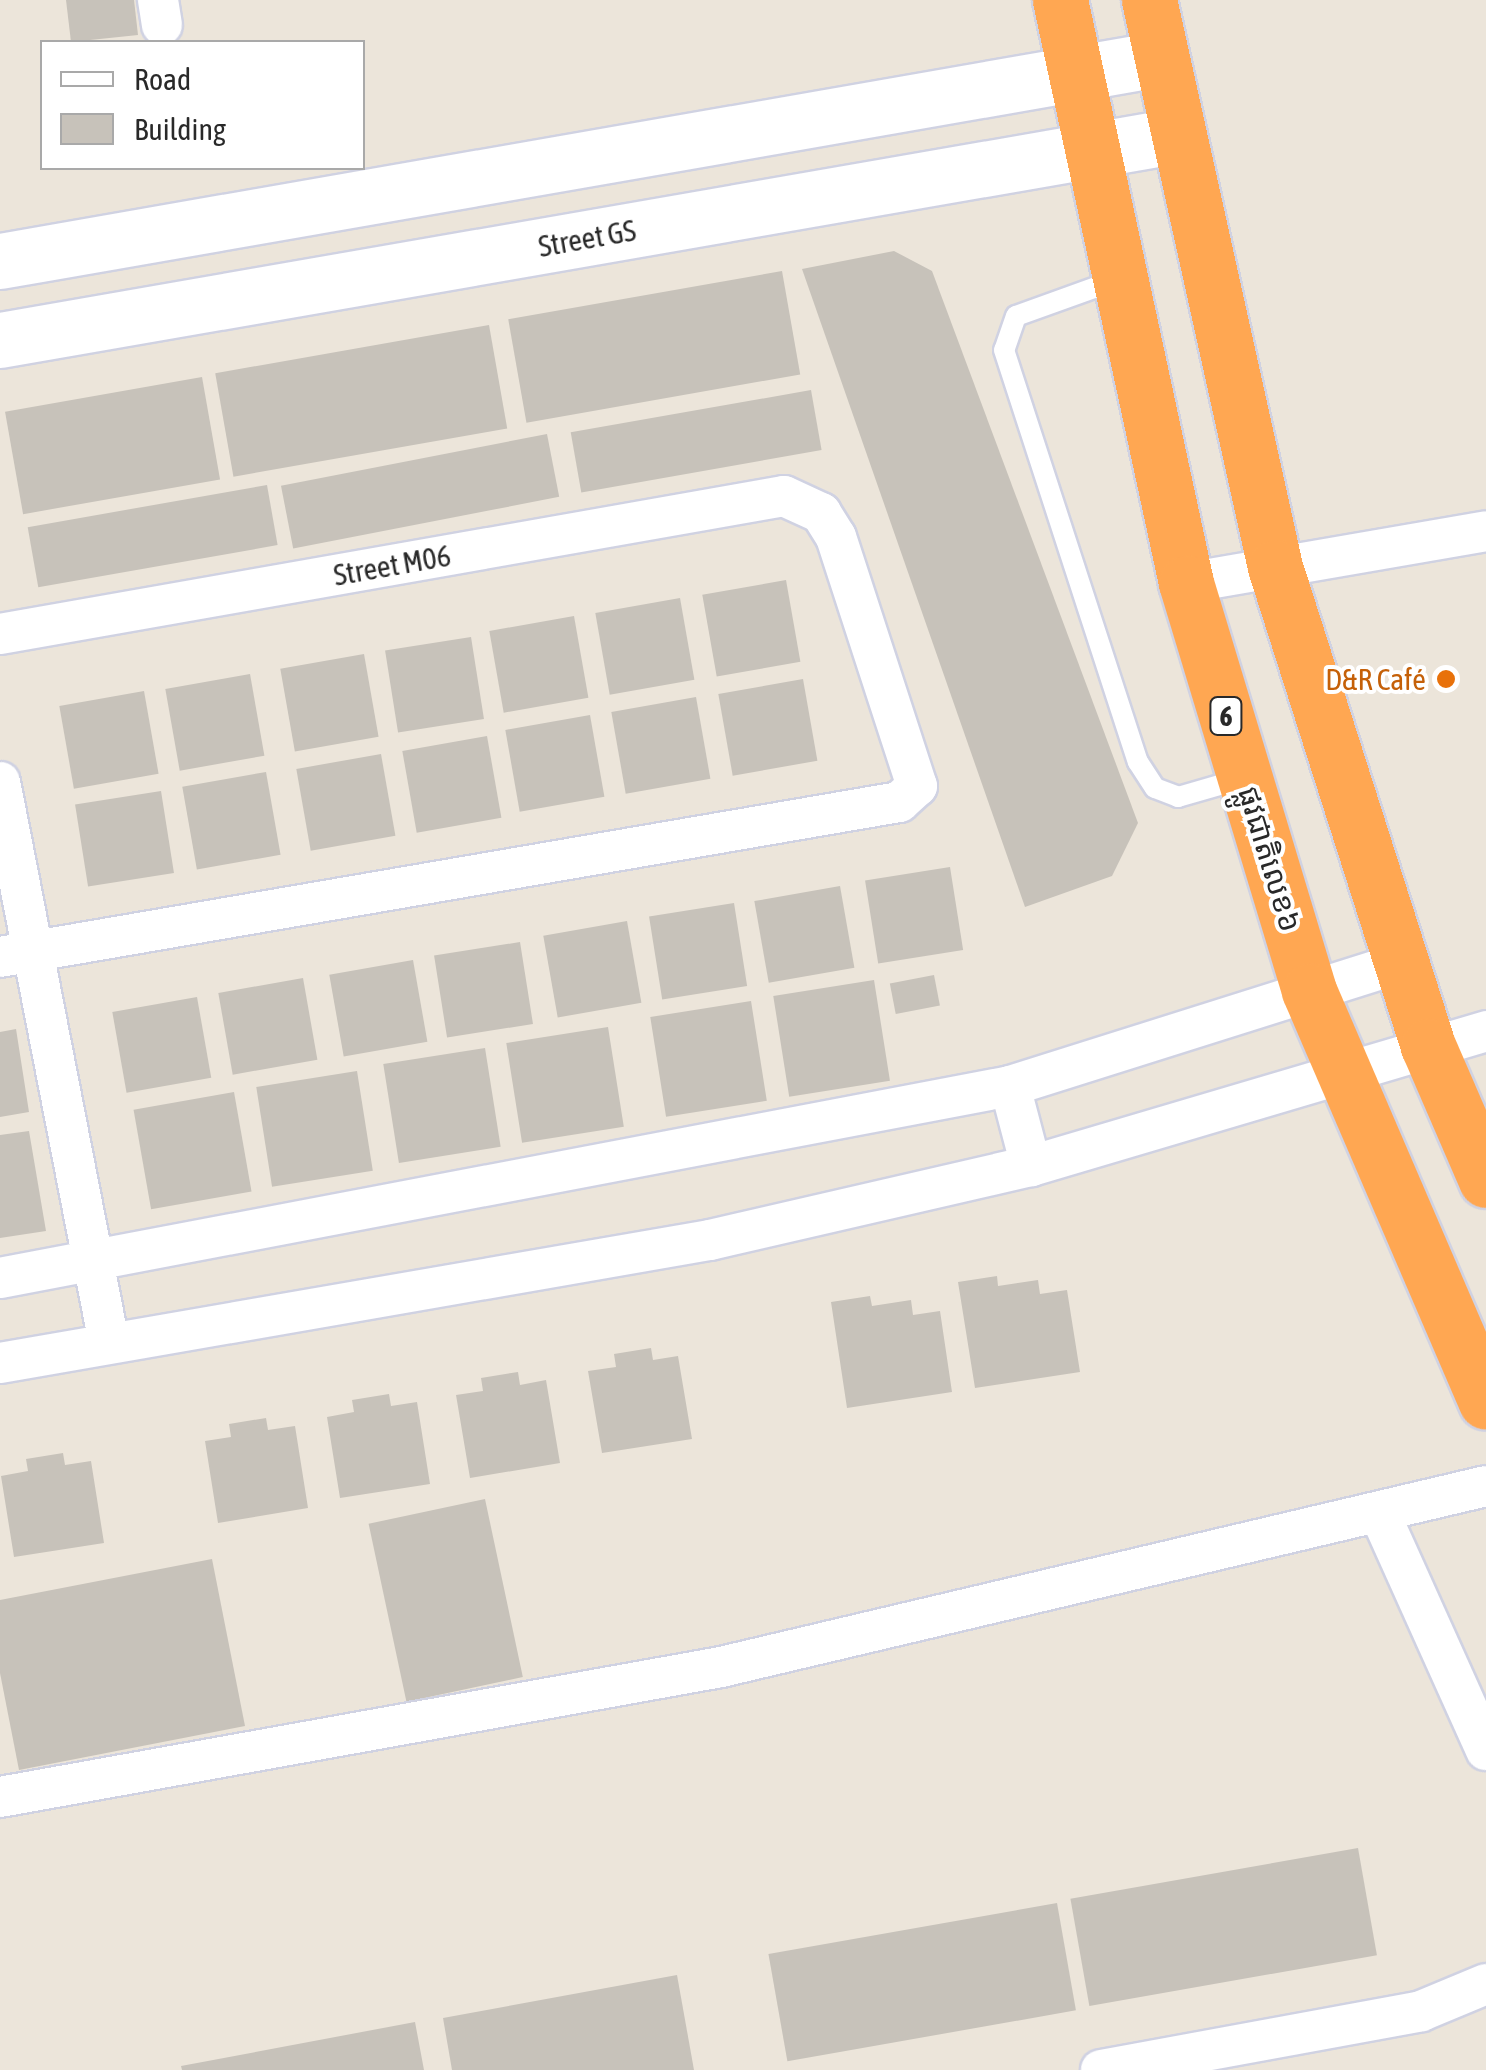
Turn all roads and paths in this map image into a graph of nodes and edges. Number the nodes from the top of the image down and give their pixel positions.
1 (1060, 0) edge
2 (1149, 0) edge
3 (1159, 59) junction
4 (1073, 74) junction
5 (1174, 136) junction
6 (1090, 151) junction
7 (374, 196) junction
8 (0, 262) edge
9 (386, 273) junction
10 (1118, 279) junction
11 (0, 340) edge
12 (1486, 531) edge
13 (1275, 567) junction
14 (1186, 582) junction
15 (0, 634) edge
16 (1245, 778) junction
17 (0, 782) edge
18 (16, 954) edge
19 (1400, 963) junction
20 (1309, 991) junction
21 (1486, 1031) edge
22 (1428, 1046) junction
23 (1340, 1075) junction
24 (1010, 1086) junction
25 (1031, 1166) junction
26 (1486, 1180) edge
27 (93, 1261) junction
28 (0, 1278) edge
29 (109, 1344) junction
30 (0, 1362) edge
31 (1486, 1402) edge
32 (1486, 1486) edge
33 (1380, 1512) junction
34 (1486, 1750) edge
35 (0, 1797) edge
36 (1486, 1984) edge
37 (1100, 2070) edge

1 - 4 highway, ផ្លូវជាតិលេខ៦ / 6
2 - 3 highway
3 - 4 street
3 - 5 highway
4 - 6 highway, ផ្លូវជាតិលេខ៦ / 6
4 - 7 street
5 - 6 street, Street GS
5 - 13 highway
6 - 9 street, Street GS
6 - 10 highway, ផ្លូវជាតិលេខ៦ / 6
7 - 8 street
7 - 9 street
9 - 11 street, Street GS
10 - 14 highway, ផ្លូវជាតិលេខ៦ / 6
10 - 16 lane
12 - 13 street
13 - 14 street
13 - 19 highway
14 - 16 highway, ផ្លូវជាតិលេខ៦ / 6
15 - 18 street, Street M06
16 - 20 highway, ផ្លូវជាតិលេខ៦ / 6
17 - 18 street
18 - 27 street
19 - 20 street
19 - 22 highway
20 - 23 highway, ផ្លូវជាតិលេខ៦ / 6
20 - 24 street
21 - 22 street
22 - 23 street
22 - 26 highway
23 - 25 street
23 - 31 highway, ផ្លូវជាតិលេខ៦ / 6
24 - 25 street
24 - 27 street
25 - 29 street
27 - 28 street
27 - 29 street
29 - 30 street
32 - 33 street
33 - 34 street
33 - 35 street
36 - 37 street

